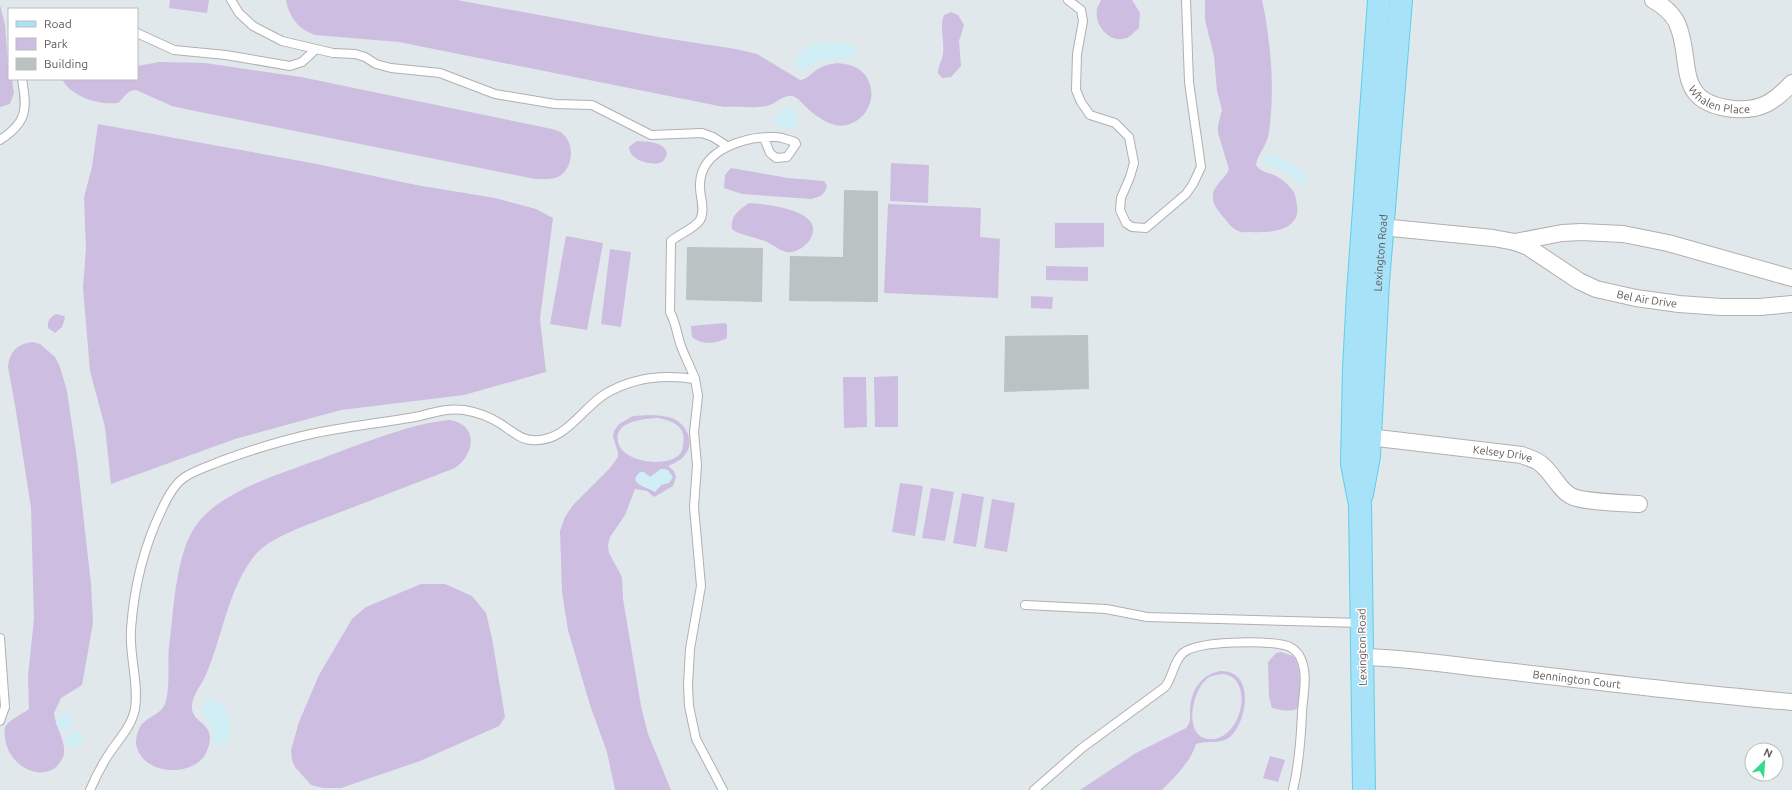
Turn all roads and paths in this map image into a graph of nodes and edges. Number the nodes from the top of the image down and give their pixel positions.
1 (231, 0) edge
2 (1068, 0) edge
3 (1186, 0) edge
4 (1379, 0) edge
5 (1401, 0) edge
6 (1653, 0) edge
7 (138, 32) edge
8 (316, 49) junction
9 (22, 80) edge
10 (1792, 83) edge
11 (764, 138) dead end
12 (0, 140) edge
13 (727, 146) junction
14 (1372, 226) junction
15 (1515, 242) junction
16 (1792, 278) edge
17 (1792, 304) edge
18 (695, 379) junction
19 (1361, 436) junction
20 (1639, 504) dead end
21 (1025, 604) dead end
22 (1361, 622) junction
23 (0, 638) edge
24 (1362, 657) junction
25 (1792, 702) edge
26 (0, 721) edge
27 (90, 790) edge
28 (723, 790) edge
29 (1034, 790) edge
30 (1293, 790) edge
31 (1364, 790) edge

1 - 8 lane
2 - 3 lane
4 - 14 main road, Lexington Road
5 - 14 main road, Lexington Road
6 - 10 street, Whalen Place
7 - 8 lane
8 - 13 lane
9 - 12 lane
11 - 13 lane
13 - 18 lane
14 - 15 street, Bel Air Drive
14 - 19 main road, Lexington Road
15 - 16 street, Bel Air Drive
15 - 17 street, Bel Air Drive
18 - 27 lane
18 - 28 lane
19 - 20 street, Kelsey Drive
19 - 22 main road, Lexington Road
21 - 22 lane
22 - 24 main road, Lexington Road
23 - 26 lane
24 - 25 street, Bennington Court
24 - 31 main road, Lexington Road
29 - 30 lane

